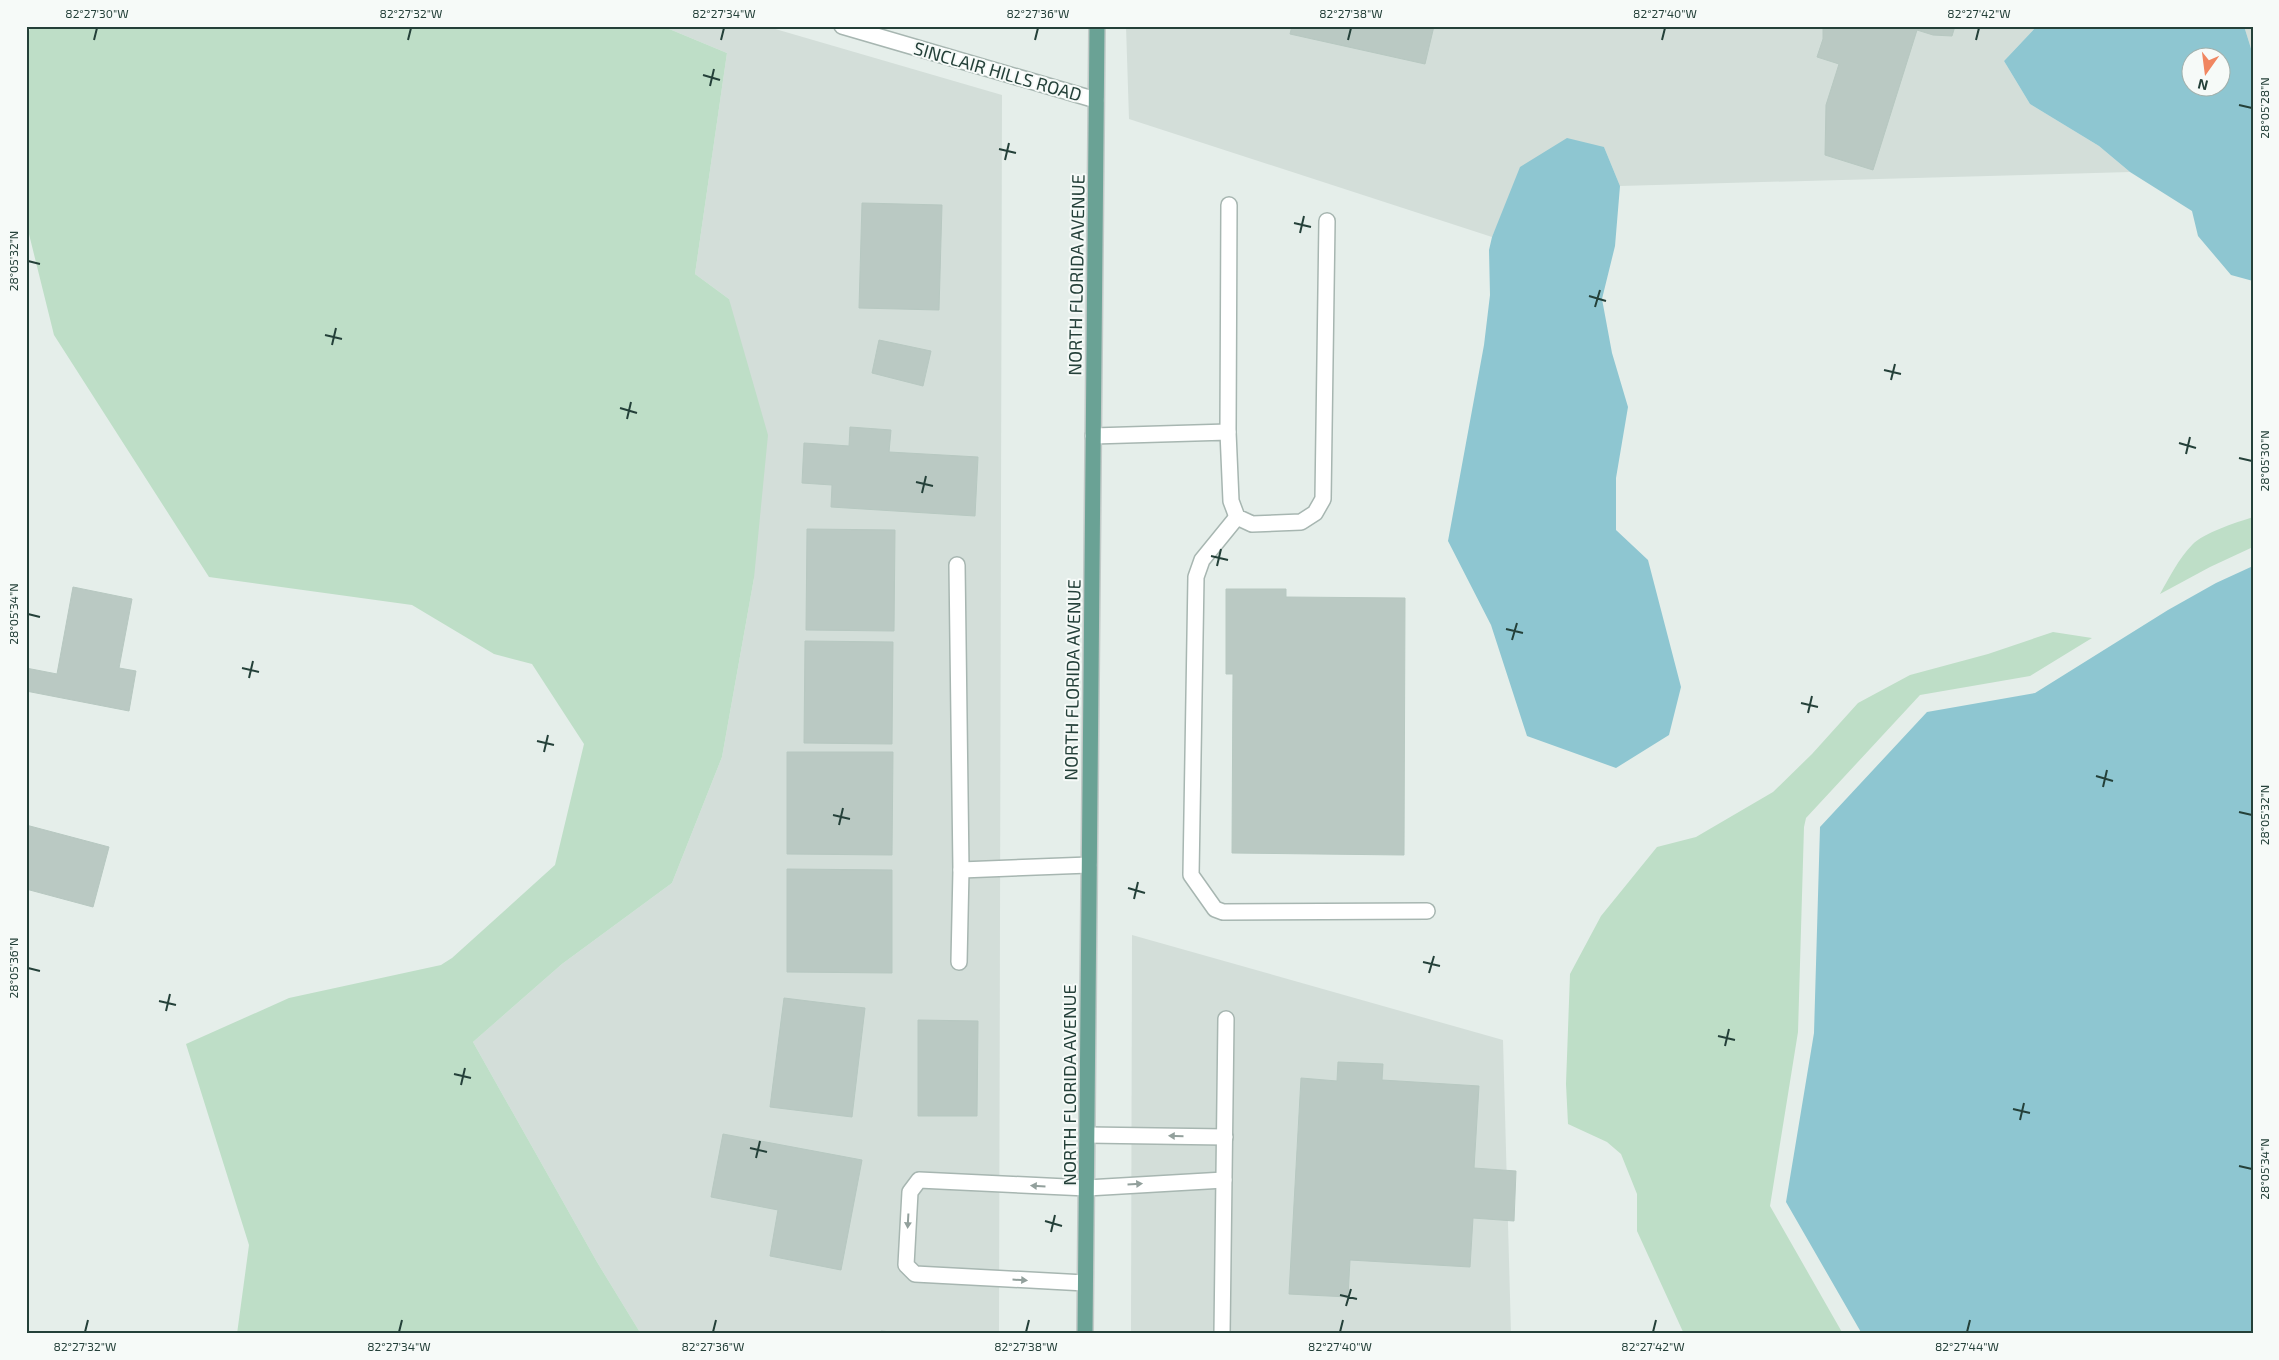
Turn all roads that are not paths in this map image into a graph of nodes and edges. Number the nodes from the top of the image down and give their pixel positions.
1 (842, 26) edge
2 (1097, 26) edge
3 (1096, 100) junction
4 (1229, 205) dead end
5 (1327, 221) dead end
6 (1228, 432) junction
7 (1093, 436) junction
8 (1237, 517) junction
9 (957, 565) dead end
10 (1089, 865) junction
11 (960, 870) junction
12 (1427, 911) dead end
13 (960, 962) dead end
14 (1226, 1019) dead end
15 (1087, 1135) junction
16 (1225, 1137) junction
17 (1224, 1180) junction
18 (1087, 1188) junction
19 (1085, 1283) junction
20 (1085, 1334) edge
21 (1222, 1334) edge

1 - 3 street, SINCLAIR HILLS ROAD
2 - 3 main road, NORTH FLORIDA AVENUE
3 - 7 main road, NORTH FLORIDA AVENUE
4 - 6 street
5 - 8 street
6 - 7 street
6 - 8 street
7 - 10 main road, NORTH FLORIDA AVENUE
8 - 12 street
9 - 11 street
10 - 11 street
10 - 15 main road, NORTH FLORIDA AVENUE
11 - 13 street
14 - 16 street
16 -> 15 street
15 - 18 main road, NORTH FLORIDA AVENUE
16 - 17 street
18 -> 17 street
17 - 21 street
18 - 19 main road, NORTH FLORIDA AVENUE
18 -> 19 street
19 - 20 main road, NORTH FLORIDA AVENUE

